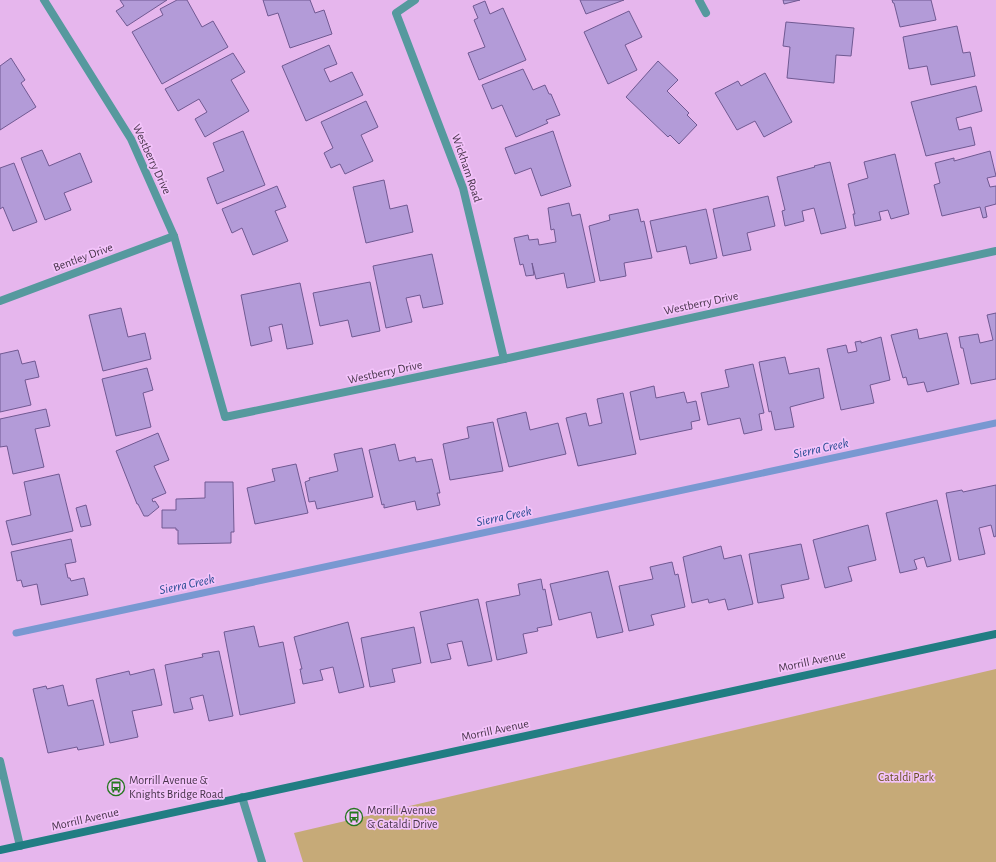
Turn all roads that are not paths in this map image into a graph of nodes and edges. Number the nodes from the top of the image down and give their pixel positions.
1 (44, 0) edge
2 (415, 0) edge
3 (699, 0) edge
4 (706, 13) dead end
5 (174, 236) junction
6 (996, 250) edge
7 (0, 300) edge
8 (504, 359) junction
9 (996, 634) edge
10 (0, 761) edge
11 (242, 797) junction
12 (20, 846) junction
13 (0, 850) edge
14 (262, 862) edge

1 - 5 street, Westberry Drive
2 - 8 street, Wickham Road
3 - 4 street
5 - 7 street, Bentley Drive
5 - 8 street, Westberry Drive
6 - 8 street, Westberry Drive
9 - 11 street, Morrill Avenue
10 - 12 street
11 - 12 street, Morrill Avenue
11 - 14 street
12 - 13 street, Morrill Avenue

